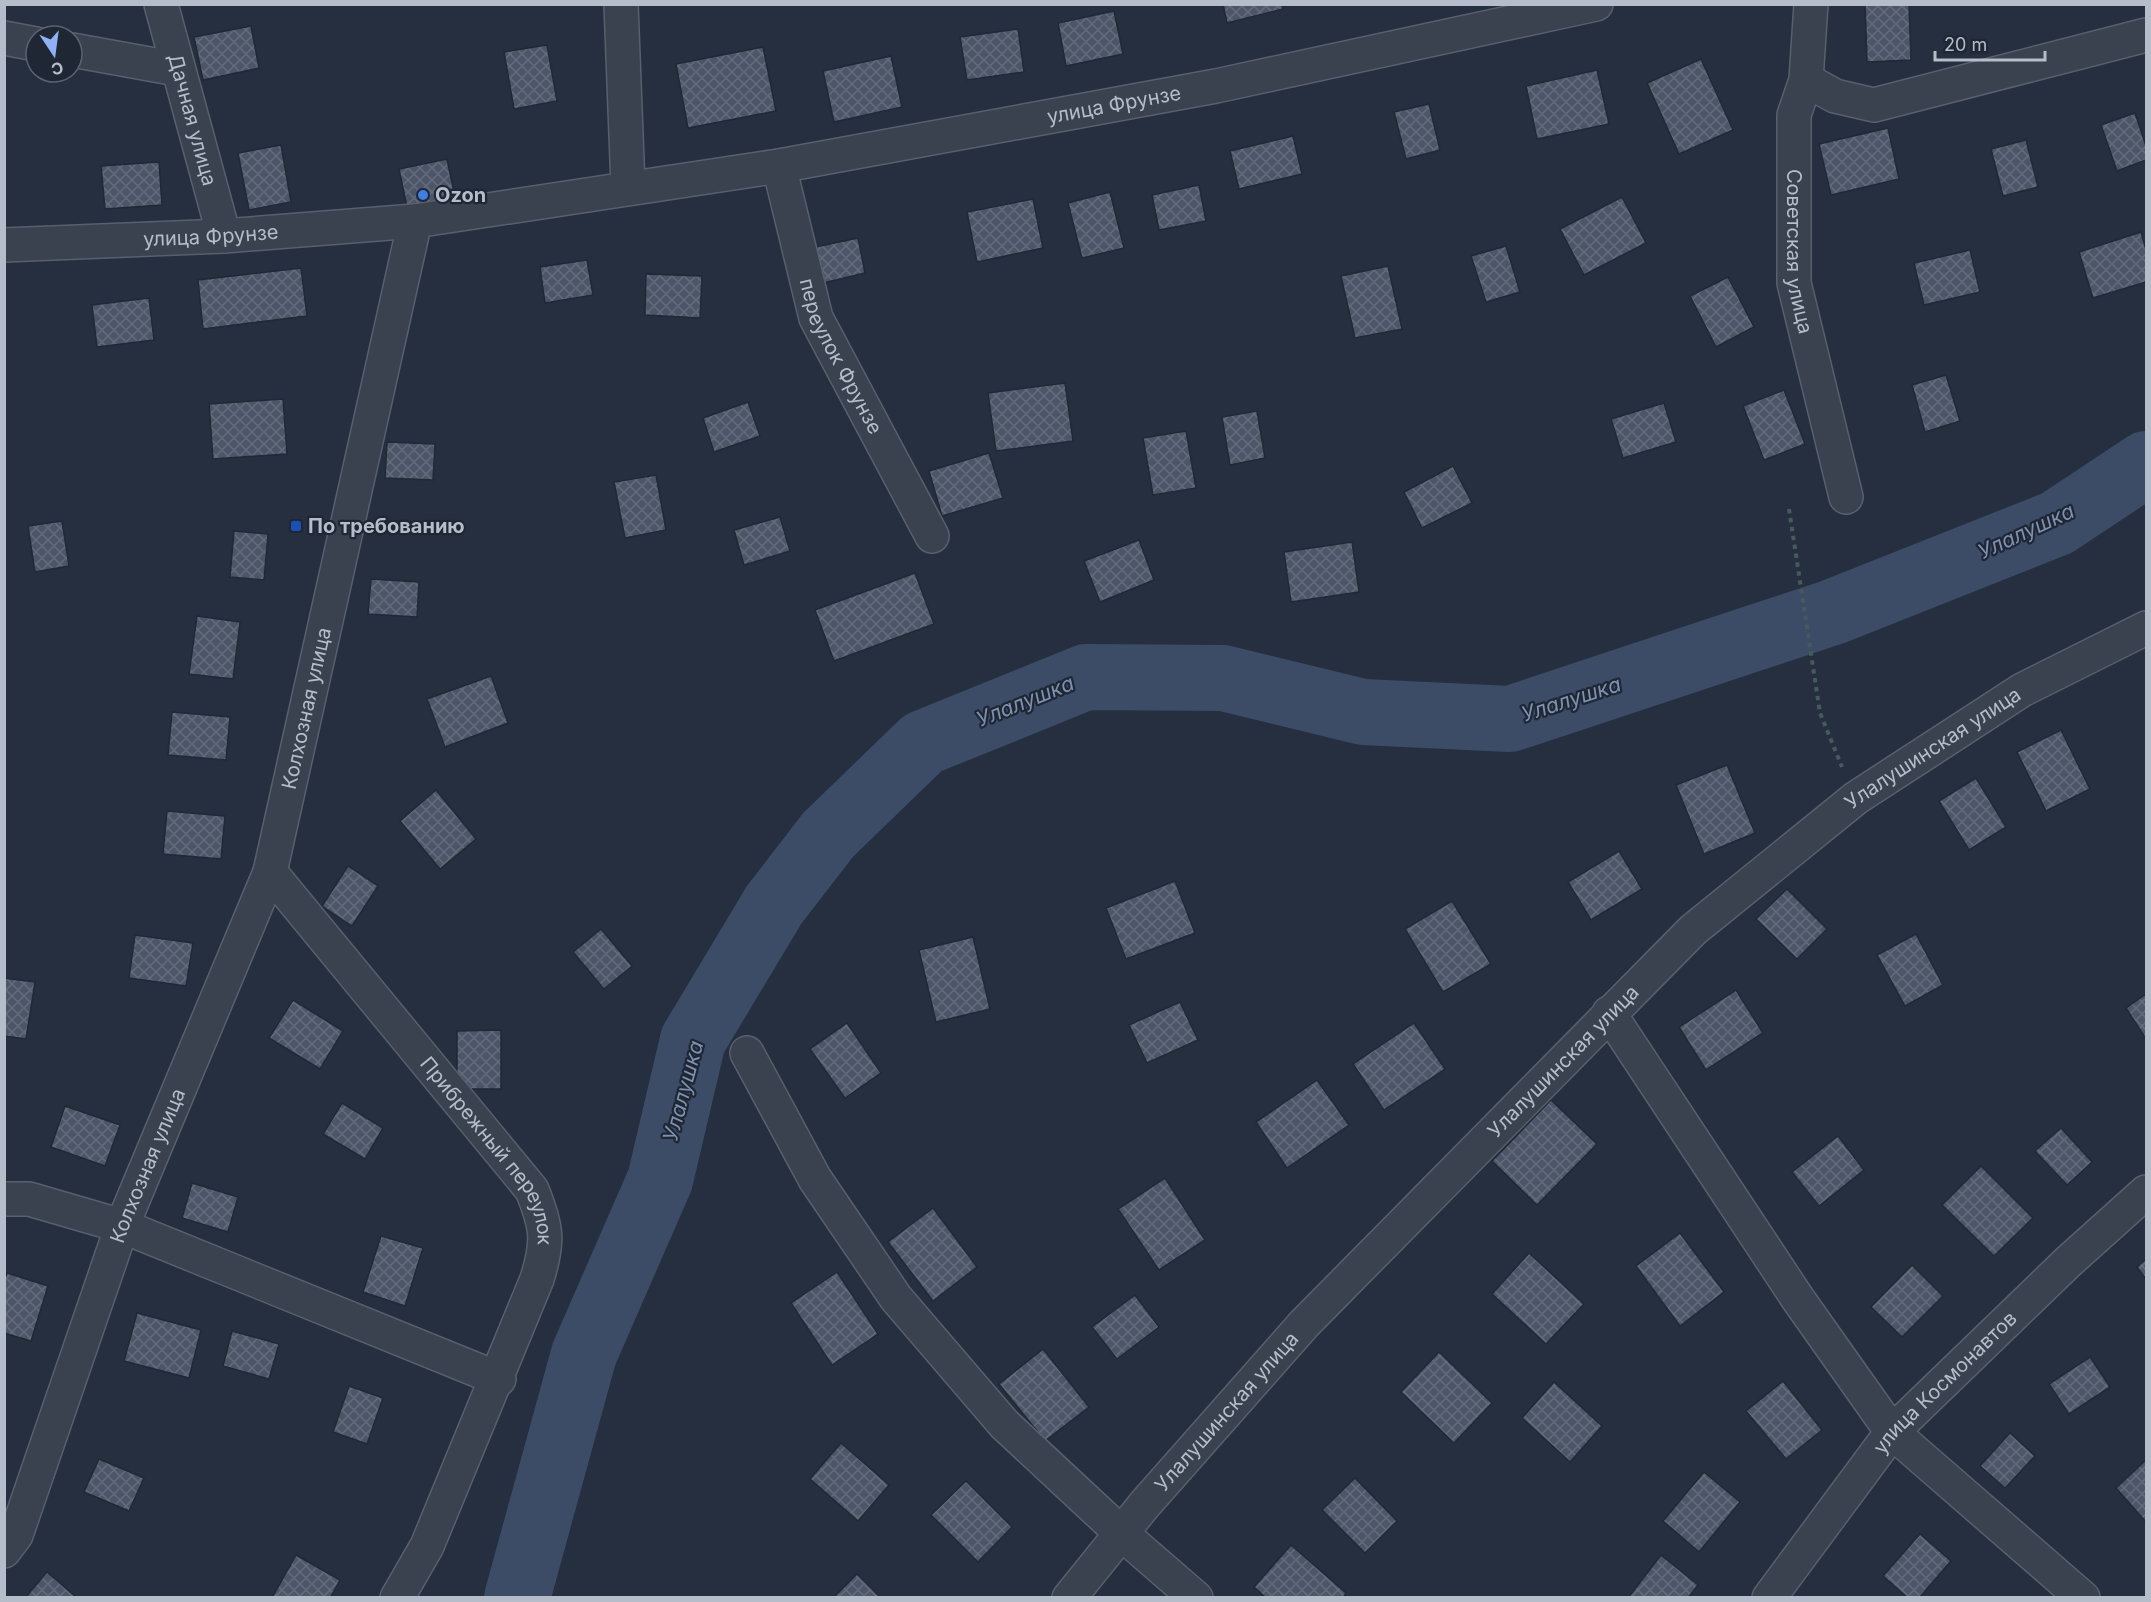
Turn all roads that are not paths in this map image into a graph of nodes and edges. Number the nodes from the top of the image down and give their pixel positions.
1 (161, 4) edge
2 (621, 4) edge
3 (1596, 4) edge
4 (1811, 4) edge
5 (2146, 35) edge
6 (4, 38) edge
7 (24, 42) edge
8 (84, 52) edge
9 (177, 69) junction
10 (1806, 80) junction
11 (779, 166) junction
12 (628, 187) junction
13 (416, 221) junction
14 (224, 236) junction
15 (4, 245) edge
16 (1846, 497) dead end
17 (932, 536) dead end
18 (2146, 628) edge
19 (270, 872) junction
20 (1609, 1013) junction
21 (747, 1053) dead end
22 (2146, 1192) edge
23 (4, 1199) edge
24 (122, 1226) junction
25 (499, 1378) junction
26 (1892, 1432) junction
27 (1121, 1533) junction
28 (4, 1551) edge
29 (397, 1598) edge
30 (1068, 1598) edge
31 (1196, 1598) edge
32 (1769, 1598) edge
33 (2083, 1598) edge

1 - 9 street, Дачная улица
2 - 12 street
3 - 11 street, улица Фрунзе
4 - 10 street, Советская улица
5 - 10 street
6 - 7 street
8 - 9 street
9 - 14 street, Дачная улица
10 - 16 street, Советская улица
11 - 12 street, улица Фрунзе
11 - 17 street, переулок Фрунзе
12 - 13 street
13 - 14 street, улица Фрунзе
13 - 19 street, Колхозная улица
14 - 15 street, улица Фрунзе
18 - 20 street, Улалушинская улица
19 - 24 street, Колхозная улица
19 - 25 street, Прибрежный переулок
20 - 26 street
20 - 27 street, Улалушинская улица
21 - 27 street
22 - 26 street, улица Космонавтов
23 - 24 street
24 - 25 street
24 - 28 street, Колхозная улица
25 - 29 street, Прибрежный переулок
26 - 32 street, улица Космонавтов
26 - 33 street
27 - 30 street, Улалушинская улица
27 - 31 street

